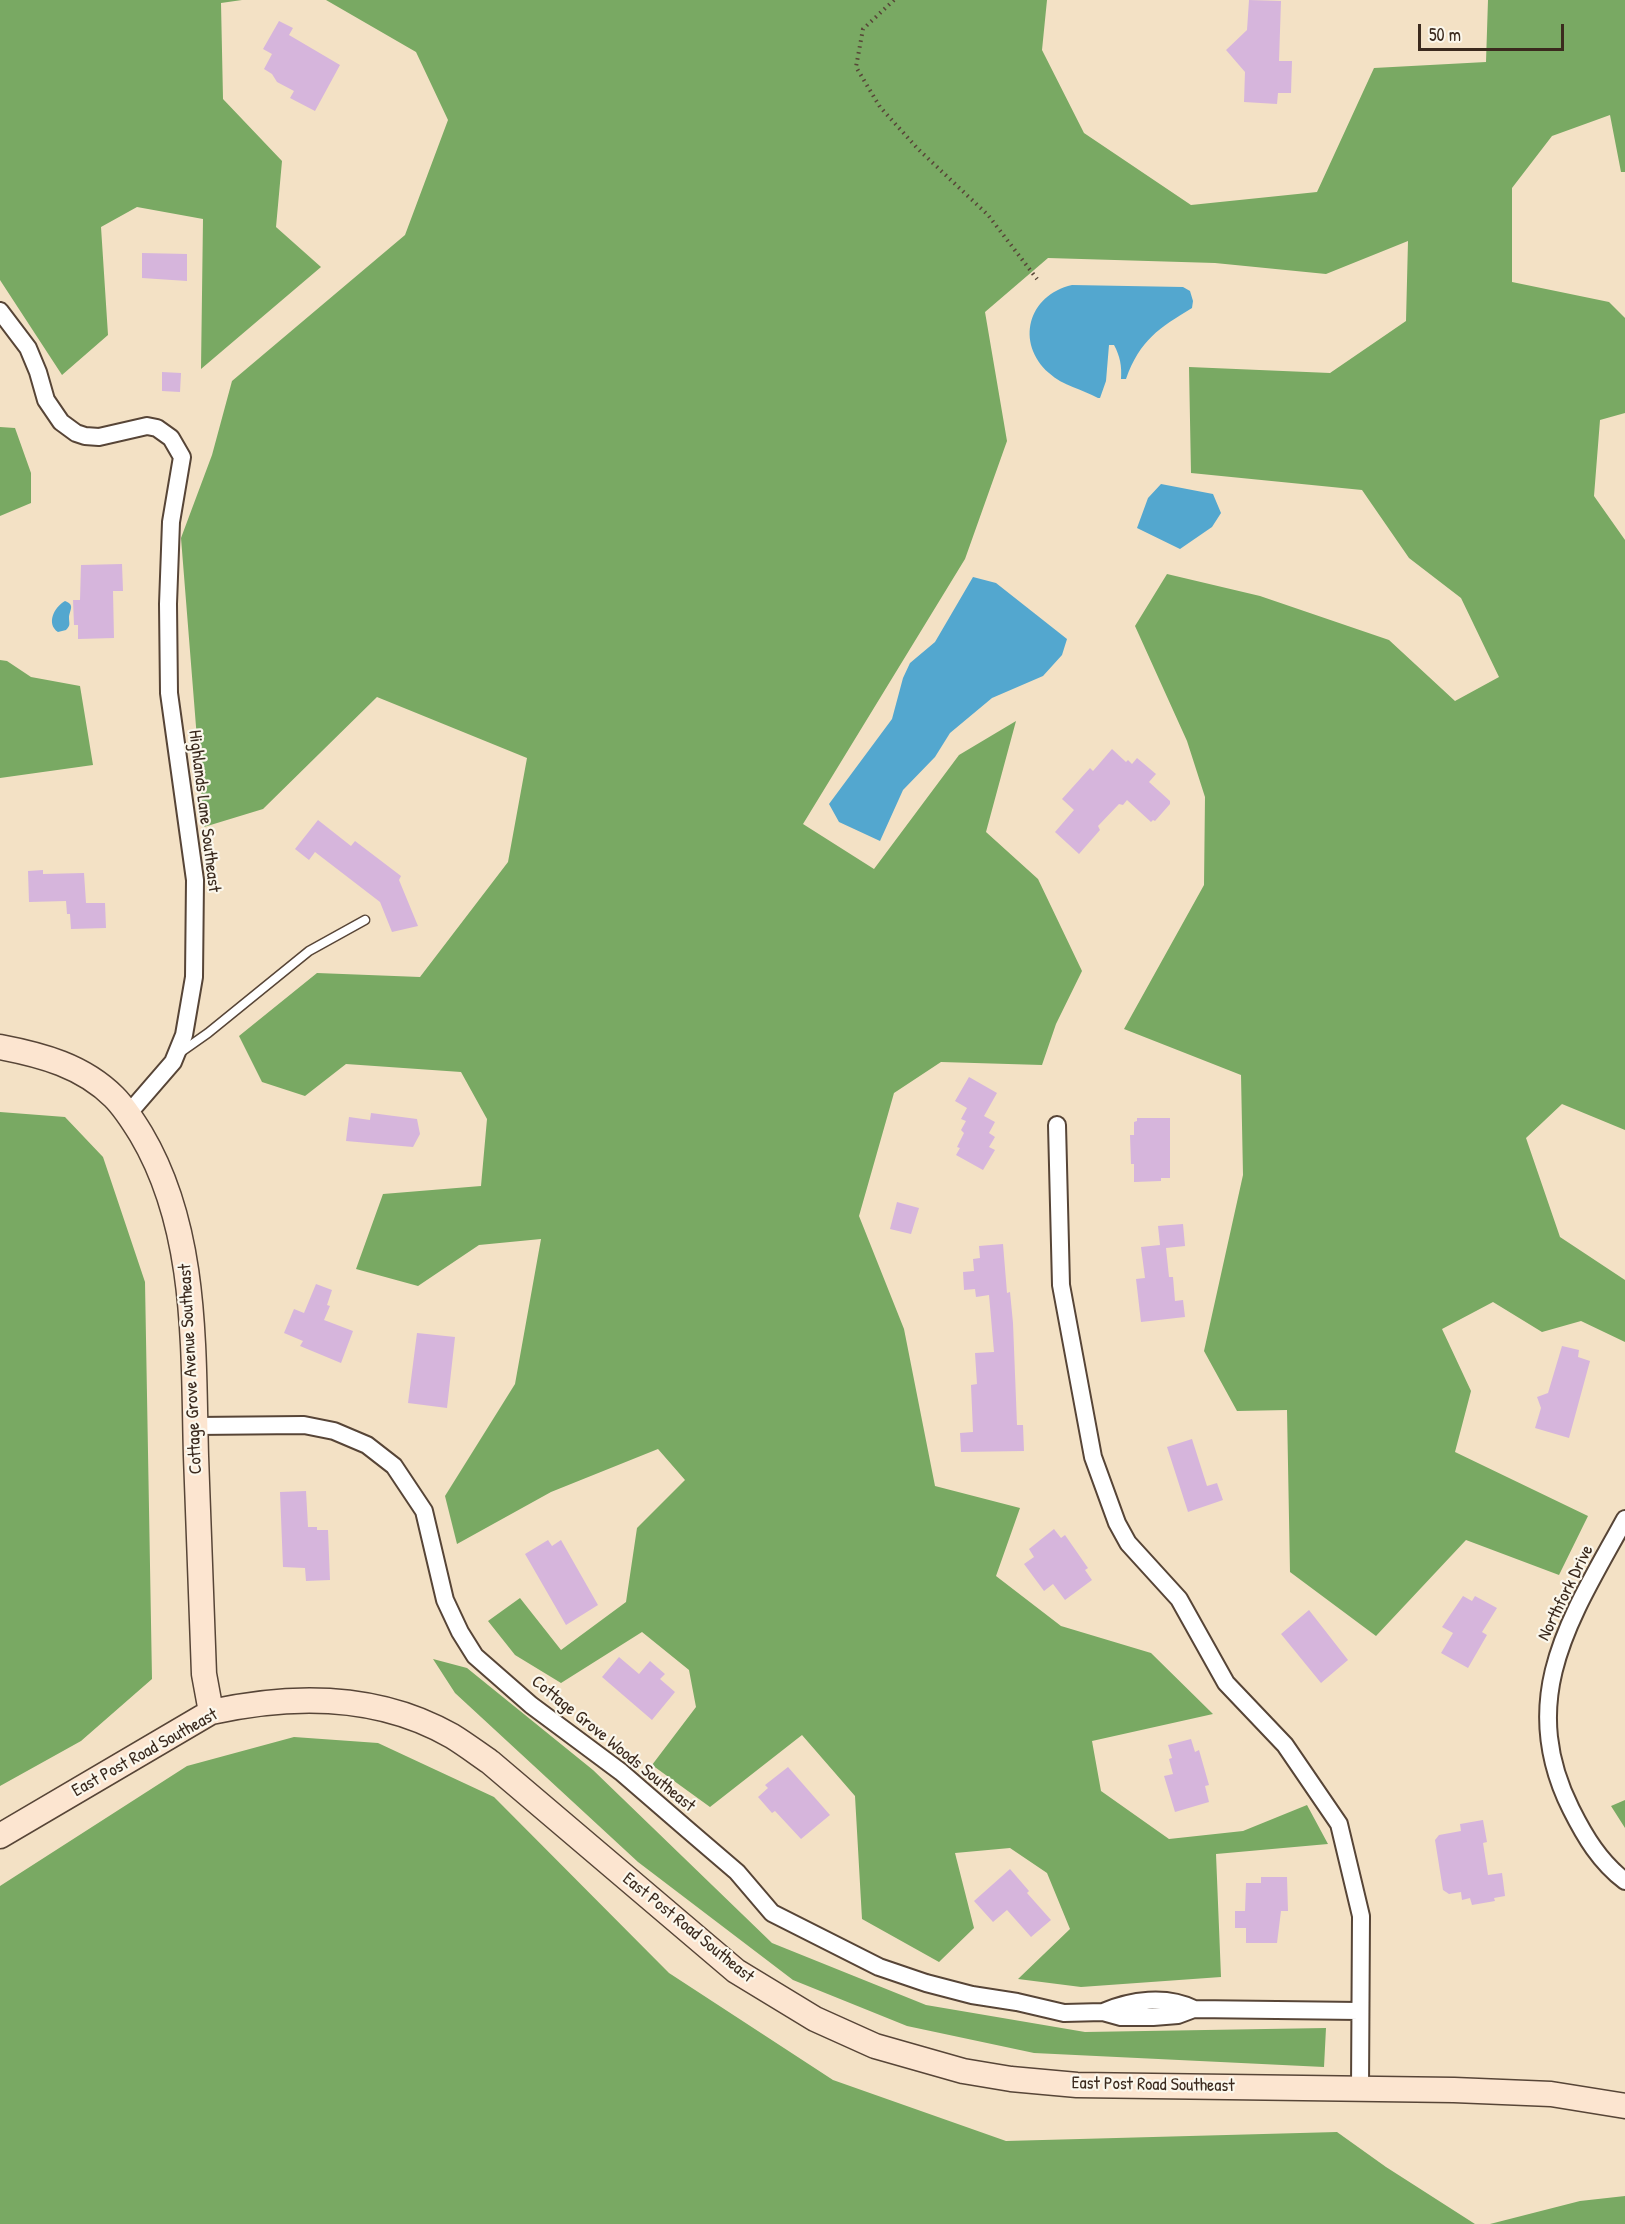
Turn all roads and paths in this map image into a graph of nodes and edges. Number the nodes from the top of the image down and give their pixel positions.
1 (894, 0) edge
2 (1037, 279) dead end
3 (0, 311) edge
4 (365, 920) dead end
5 (0, 1047) edge
6 (175, 1056) junction
7 (129, 1114) junction
8 (1057, 1125) dead end
9 (195, 1426) junction
10 (1625, 1519) edge
11 (211, 1712) junction
12 (0, 1836) edge
13 (1625, 1881) edge
14 (1359, 2011) junction
15 (1360, 2089) junction
16 (1625, 2106) edge

1 - 2 path
3 - 6 street, Highlands Lane Southeast
4 - 6 lane
5 - 7 main road, Cottage Grove Avenue Southeast
6 - 7 street, Highlands Lane Southeast
7 - 9 main road, Cottage Grove Avenue Southeast
8 - 14 street
9 - 11 main road, Cottage Grove Avenue Southeast
9 - 14 street, Cottage Grove Woods Southeast
10 - 13 street, Northfork Drive
11 - 12 main road, East Post Road Southeast
11 - 15 main road, East Post Road Southeast
14 - 15 street
15 - 16 main road, East Post Road Southeast

